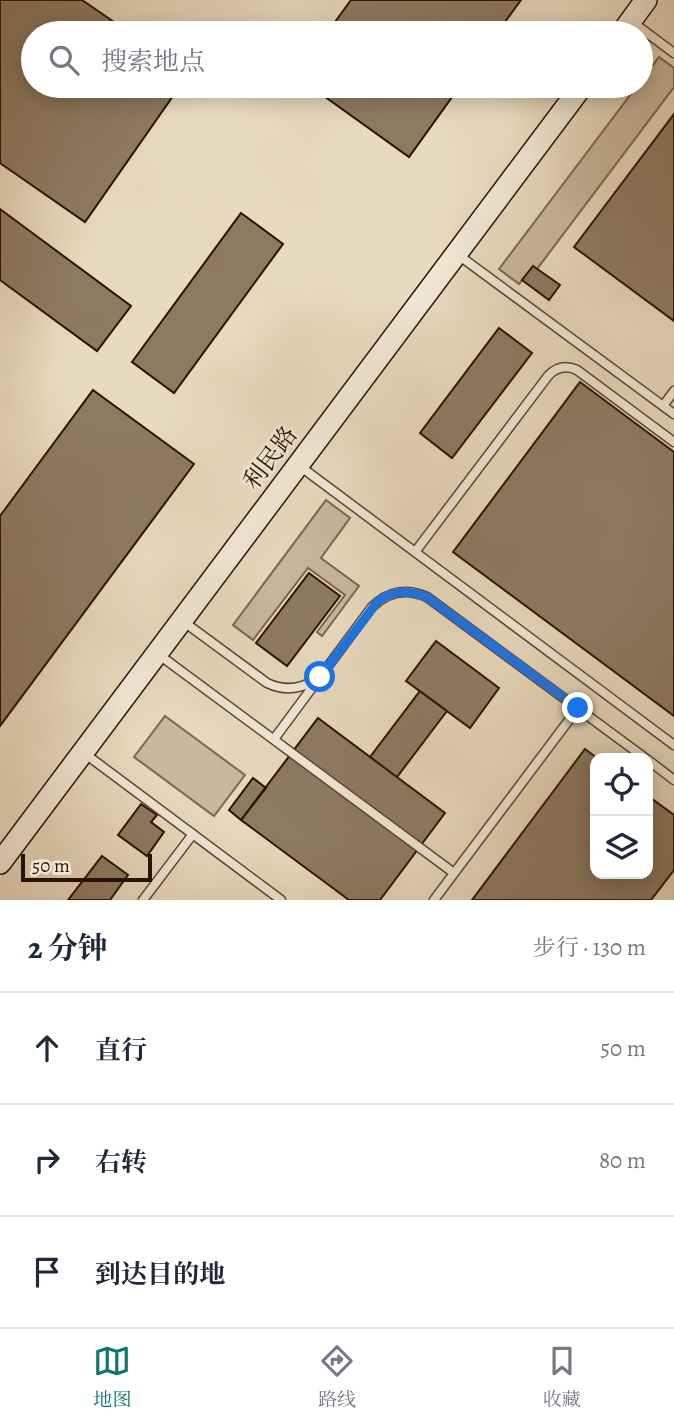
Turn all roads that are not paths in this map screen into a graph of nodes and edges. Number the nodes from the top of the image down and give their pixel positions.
1 (646, 0) edge
2 (630, 21) edge
3 (653, 42) edge
4 (674, 53) edge
5 (573, 98) edge
6 (456, 254) junction
7 (674, 391) edge
8 (663, 406) junction
9 (674, 415) edge
10 (674, 442) edge
11 (298, 465) junction
12 (415, 552) junction
13 (182, 620) junction
14 (157, 653) junction
15 (320, 677) junction
16 (578, 708) junction
17 (274, 739) junction
18 (674, 744) edge
19 (83, 752) junction
20 (638, 753) edge
21 (653, 764) edge
22 (674, 780) edge
23 (193, 834) junction
24 (0, 863) edge
25 (454, 873) junction
26 (143, 900) edge
27 (281, 900) edge
28 (434, 900) edge

1 - 2 main road
3 - 4 lane
5 - 6 main road, 利民路
6 - 8 lane
6 - 11 main road, 利民路
7 - 8 lane
8 - 9 lane
10 - 12 lane
11 - 12 lane
11 - 13 main road, 利民路
12 - 18 lane
13 - 14 main road, 利民路
13 - 15 lane
14 - 17 lane
14 - 19 main road, 利民路
15 - 16 lane
15 - 17 lane
16 - 20 lane
16 - 25 lane
17 - 25 lane
19 - 23 lane
19 - 24 main road, 利民路
21 - 22 lane
23 - 26 lane
23 - 27 lane
25 - 28 lane

